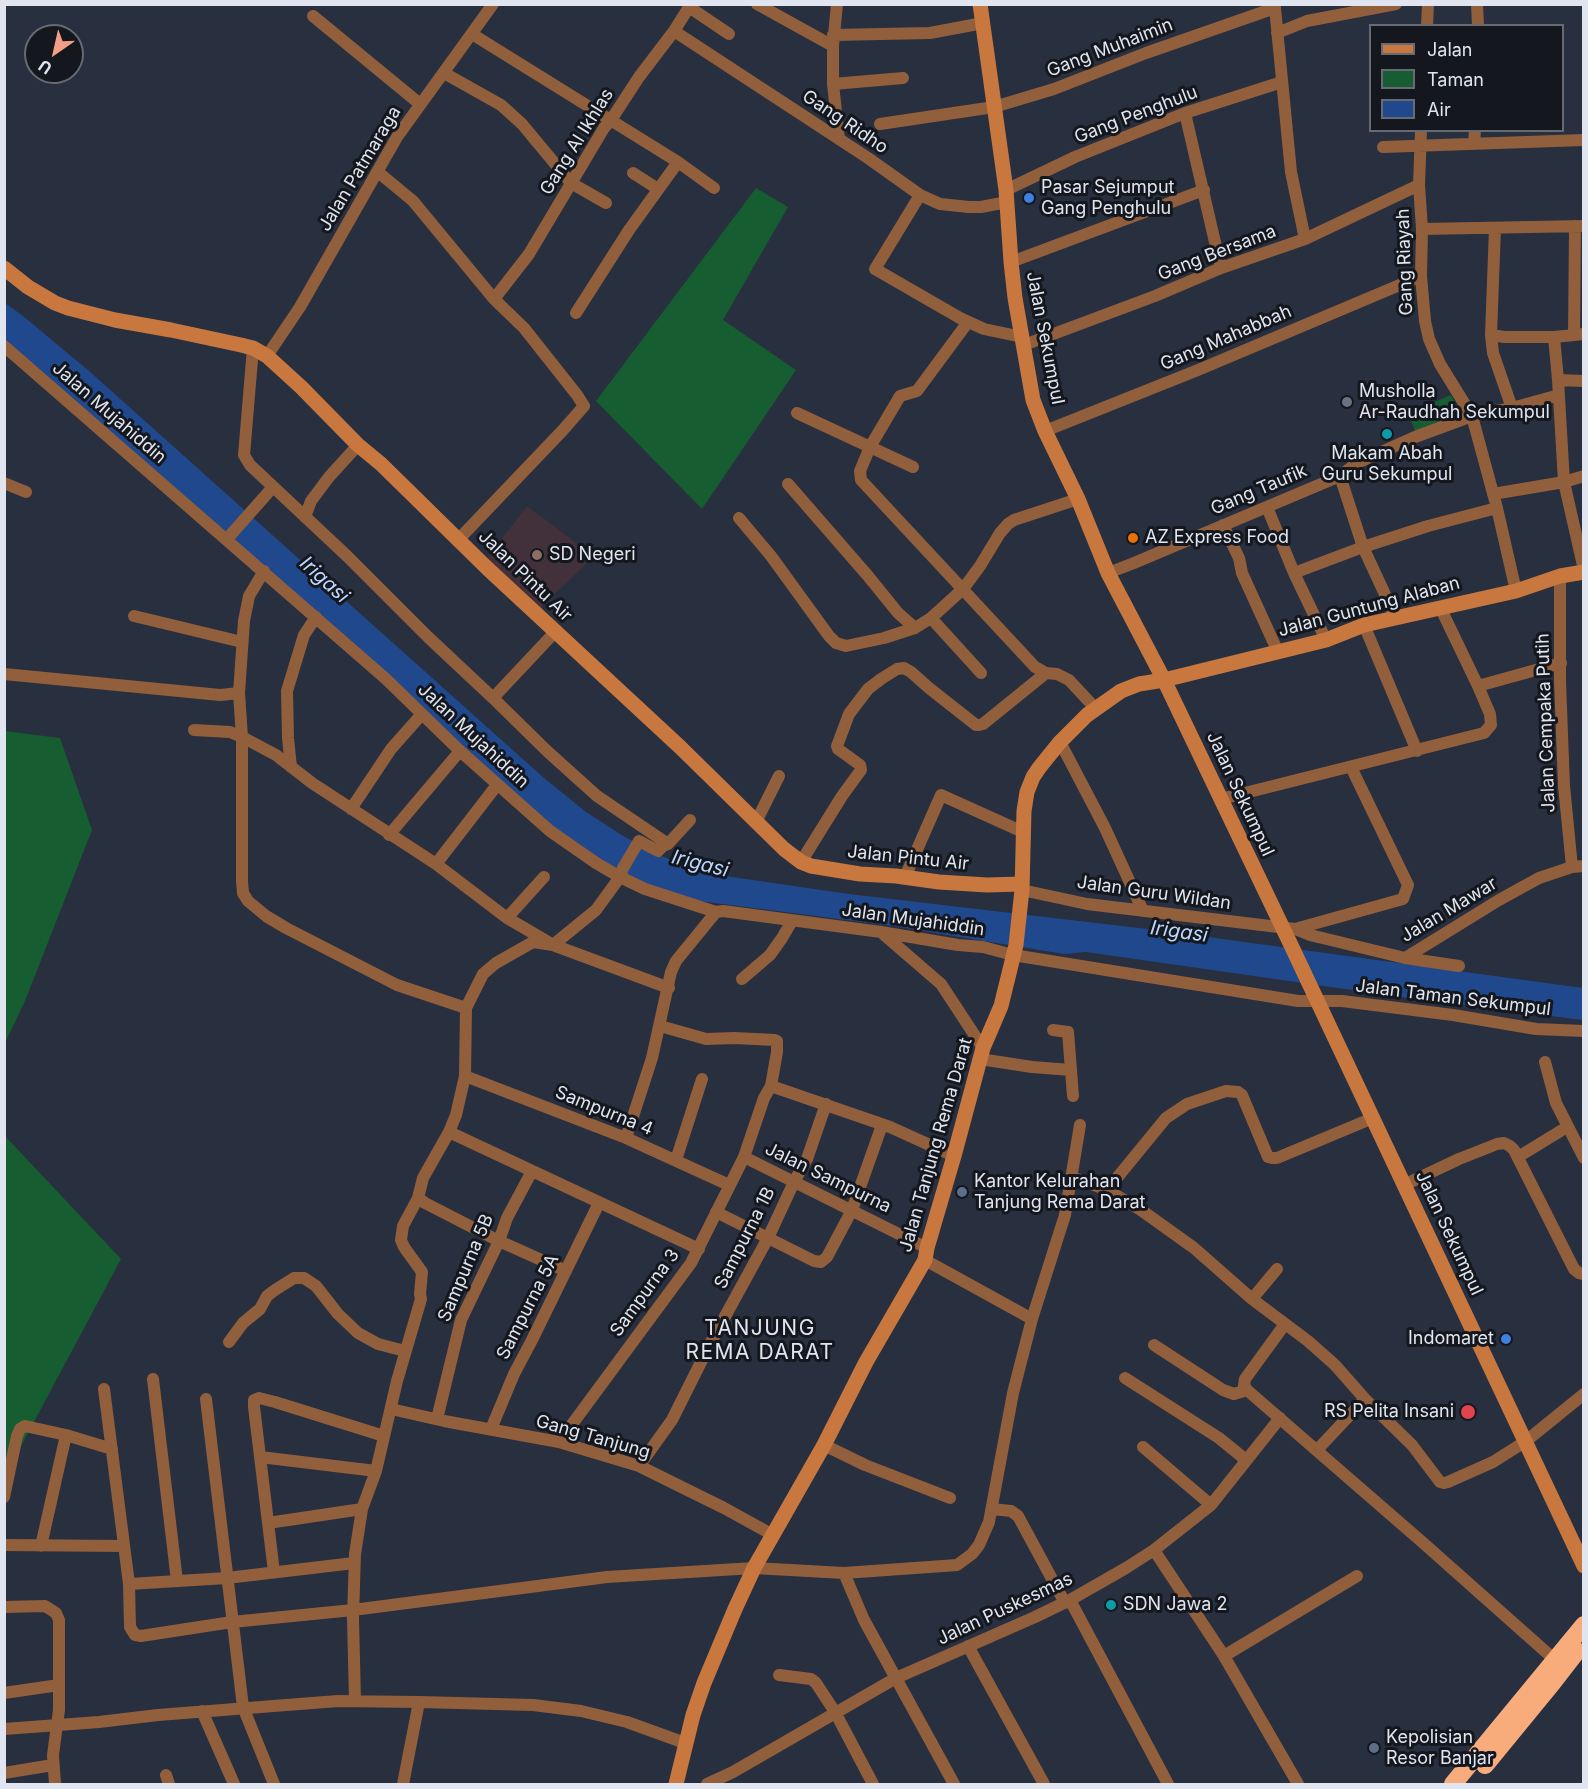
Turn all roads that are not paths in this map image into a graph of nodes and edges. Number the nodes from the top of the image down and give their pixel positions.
1 (493, 4) edge
2 (757, 4) edge
3 (837, 4) edge
4 (980, 4) edge
5 (1396, 4) edge
6 (1428, 4) edge
7 (1477, 4) edge
8 (690, 6) edge
9 (1272, 7) edge
10 (313, 16) dead end
11 (983, 23) junction
12 (1427, 24) edge
13 (1478, 24) edge
14 (674, 31) junction
15 (1277, 33) junction
16 (472, 34) junction
17 (729, 34) dead end
18 (833, 41) junction
19 (444, 73) junction
20 (903, 78) dead end
21 (1282, 82) junction
22 (833, 84) junction
23 (420, 104) junction
24 (994, 107) junction
25 (1185, 113) junction
26 (611, 120) junction
27 (880, 124) dead end
28 (1421, 132) edge
29 (1475, 132) edge
30 (839, 139) junction
31 (1584, 140) edge
32 (1474, 144) junction
33 (1420, 146) junction
34 (1383, 147) dead end
35 (678, 162) junction
36 (378, 172) junction
37 (633, 173) dead end
38 (571, 183) junction
39 (1419, 185) junction
40 (714, 188) dead end
41 (658, 189) junction
42 (1204, 190) junction
43 (920, 195) junction
44 (1006, 196) junction
45 (606, 202) dead end
46 (1579, 226) edge
47 (1495, 228) junction
48 (1422, 230) junction
49 (1305, 239) junction
50 (1011, 262) junction
51 (4, 268) edge
52 (1221, 268) junction
53 (1421, 276) junction
54 (494, 299) junction
55 (576, 313) dead end
56 (968, 322) junction
57 (1491, 334) junction
58 (1579, 334) edge
59 (1554, 338) junction
60 (1023, 341) junction
61 (4, 346) edge
62 (253, 348) junction
63 (267, 356) junction
64 (1558, 380) junction
65 (1584, 381) edge
66 (1559, 395) junction
67 (1512, 408) junction
68 (798, 413) dead end
69 (1472, 416) junction
70 (1045, 431) junction
71 (358, 445) junction
72 (870, 447) junction
73 (913, 467) dead end
74 (1340, 476) junction
75 (1584, 476) edge
76 (1564, 482) junction
77 (4, 483) edge
78 (788, 484) dead end
79 (273, 487) junction
80 (26, 492) dead end
81 (1493, 494) junction
82 (1078, 499) junction
83 (1267, 507) junction
84 (1497, 508) junction
85 (305, 517) junction
86 (739, 518) dead end
87 (1223, 525) junction
88 (229, 536) junction
89 (459, 539) junction
90 (1363, 547) junction
91 (264, 571) junction
92 (1584, 571) edge
93 (1108, 573) junction
94 (1294, 573) junction
95 (1560, 576) junction
96 (963, 589) junction
97 (1516, 591) junction
98 (1440, 607) junction
99 (134, 616) dead end
100 (316, 617) junction
101 (931, 618) junction
102 (1396, 618) junction
103 (1364, 625) junction
104 (915, 628) junction
105 (555, 632) junction
106 (1326, 640) junction
107 (242, 642) junction
108 (1278, 652) junction
109 (1561, 663) junction
110 (981, 673) dead end
111 (1046, 673) junction
112 (4, 674) edge
113 (1164, 680) junction
114 (1478, 687) junction
115 (238, 693) junction
116 (493, 698) junction
117 (1096, 709) junction
118 (422, 714) junction
119 (194, 730) dead end
120 (242, 737) junction
121 (1060, 742) junction
122 (460, 751) junction
123 (1417, 751) junction
124 (291, 767) junction
125 (1351, 767) junction
126 (779, 776) dead end
127 (497, 785) junction
128 (1221, 799) junction
129 (351, 809) junction
130 (690, 820) dead end
131 (756, 822) junction
132 (1023, 832) junction
133 (389, 835) junction
134 (668, 844) junction
135 (801, 862) junction
136 (436, 864) junction
137 (1578, 866) edge
138 (621, 873) junction
139 (544, 877) dead end
140 (905, 878) junction
141 (1022, 890) junction
142 (1143, 911) junction
143 (716, 912) junction
144 (507, 918) junction
145 (792, 921) junction
146 (881, 932) junction
147 (1289, 933) junction
148 (553, 945) junction
149 (1014, 950) junction
150 (1405, 958) junction
151 (1459, 966) dead end
152 (742, 979) dead end
153 (669, 988) junction
154 (1318, 1002) junction
155 (466, 1008) junction
156 (660, 1026) junction
157 (1053, 1030) dead end
158 (1584, 1031) edge
159 (981, 1054) junction
160 (1545, 1062) dead end
161 (1071, 1070) junction
162 (465, 1076) junction
163 (702, 1079) dead end
164 (771, 1086) junction
165 (1073, 1096) dead end
166 (826, 1104) junction
167 (1373, 1118) junction
168 (882, 1125) junction
169 (1080, 1125) dead end
170 (1567, 1127) junction
171 (449, 1132) junction
172 (626, 1138) junction
173 (744, 1156) junction
174 (954, 1156) junction
175 (1518, 1157) junction
176 (1584, 1158) edge
177 (676, 1160) junction
178 (532, 1171) junction
179 (1072, 1177) junction
180 (794, 1182) junction
181 (729, 1185) junction
182 (1404, 1185) junction
183 (1107, 1190) junction
184 (418, 1198) junction
185 (599, 1203) junction
186 (852, 1209) junction
187 (716, 1212) junction
188 (768, 1238) junction
189 (499, 1241) junction
190 (699, 1249) junction
191 (926, 1254) junction
192 (1276, 1269) dead end
193 (566, 1271) junction
194 (1584, 1274) edge
195 (1252, 1299) junction
196 (1032, 1319) junction
197 (1285, 1324) junction
198 (229, 1342) dead end
199 (1154, 1345) dead end
200 (405, 1351) junction
201 (1125, 1378) dead end
202 (153, 1379) dead end
203 (104, 1389) dead end
204 (1247, 1390) junction
205 (1584, 1394) edge
206 (206, 1399) dead end
207 (1365, 1399) junction
208 (391, 1409) junction
209 (1280, 1418) junction
210 (437, 1419) junction
211 (491, 1429) junction
212 (66, 1435) junction
213 (384, 1436) junction
214 (1526, 1441) junction
215 (559, 1442) junction
216 (824, 1445) junction
217 (1143, 1447) dead end
218 (112, 1449) junction
219 (1317, 1450) junction
220 (260, 1457) junction
221 (1246, 1460) junction
222 (639, 1466) junction
223 (376, 1471) junction
224 (4, 1497) edge
225 (950, 1498) dead end
226 (1211, 1504) junction
227 (362, 1509) junction
228 (992, 1509) junction
229 (268, 1523) junction
230 (773, 1535) junction
231 (4, 1545) edge
232 (41, 1546) junction
233 (124, 1546) junction
234 (1154, 1550) junction
235 (354, 1563) junction
236 (1584, 1566) edge
237 (754, 1568) junction
238 (274, 1572) junction
239 (844, 1573) junction
240 (1357, 1576) dead end
241 (227, 1578) junction
242 (177, 1581) junction
243 (129, 1584) junction
244 (1067, 1601) junction
245 (4, 1606) edge
246 (353, 1610) junction
247 (232, 1622) junction
248 (1584, 1625) edge
249 (1584, 1643) edge
250 (968, 1646) junction
251 (1224, 1656) junction
252 (1555, 1660) junction
253 (779, 1675) dead end
254 (896, 1678) junction
255 (59, 1685) junction
256 (4, 1693) edge
257 (355, 1701) junction
258 (419, 1702) junction
259 (243, 1707) junction
260 (202, 1711) junction
261 (835, 1712) junction
262 (58, 1725) junction
263 (4, 1729) edge
264 (685, 1743) junction
265 (53, 1765) junction
266 (4, 1773) edge
267 (55, 1785) edge
268 (234, 1785) edge
269 (274, 1785) edge
270 (404, 1785) edge
271 (676, 1785) edge
272 (707, 1785) edge
273 (873, 1785) edge
274 (954, 1785) edge
275 (1044, 1785) edge
276 (1167, 1785) edge
277 (1298, 1785) edge
278 (1453, 1785) edge
279 (1469, 1785) edge

1 - 16 street, Jalan Patmaraga
2 - 18 street
3 - 18 street
4 - 11 street, Jalan Sekumpul
5 - 15 street
6 - 12 street
7 - 13 street
8 - 14 street, Gang Al Ikhlas
8 - 17 street
9 - 15 street
9 - 24 street, Gang Muhaimin
10 - 23 street
11 - 18 street
11 - 24 street, Jalan Sekumpul
14 - 26 street, Gang Al Ikhlas
14 - 30 street, Gang Ridho
15 - 21 street
16 - 19 street, Jalan Patmaraga
16 - 26 street
18 - 22 street
19 - 23 street, Jalan Patmaraga
19 - 38 street
20 - 22 street
21 - 25 street, Gang Penghulu
21 - 49 street
22 - 30 street
23 - 36 street, Jalan Patmaraga
24 - 27 street, Gang Muhaimin
24 - 44 street, Jalan Sekumpul
25 - 42 street
25 - 44 street, Gang Penghulu
26 - 35 street
26 - 38 street, Gang Al Ikhlas
28 - 33 street, Gang Riayah
29 - 32 street
30 - 43 street, Gang Ridho
31 - 32 street
32 - 33 street
33 - 34 street
33 - 39 street, Gang Riayah
35 - 40 street
35 - 41 street
36 - 54 street
36 - 63 street, Jalan Patmaraga
37 - 41 street
38 - 45 street
38 - 54 street, Gang Al Ikhlas
39 - 48 street, Gang Riayah
39 - 49 street, Gang Bersama
41 - 55 street
42 - 50 street
42 - 52 street
43 - 44 street, Gang Ridho
43 - 56 street
44 - 50 street, Jalan Sekumpul
46 - 47 street
46 - 58 street
47 - 48 street
47 - 57 street
48 - 53 street, Gang Riayah
49 - 52 street, Gang Bersama
50 - 60 street, Jalan Sekumpul
51 - 62 street, Jalan Pintu Air
52 - 60 street, Gang Bersama
53 - 69 street, Gang Riayah
53 - 70 street, Gang Mahabbah
54 - 89 street
56 - 60 street
56 - 72 street
57 - 59 street
57 - 67 street
58 - 59 street
59 - 64 street
60 - 70 street, Jalan Sekumpul
61 - 88 street, Jalan Mujahiddin
62 - 63 street, Jalan Pintu Air
62 - 79 street
63 - 71 street, Jalan Pintu Air
64 - 65 street
64 - 66 street
66 - 67 street, Gang Taufik
66 - 76 street
67 - 69 street, Gang Taufik
68 - 72 street
69 - 74 street, Gang Taufik
69 - 81 street, Gang Riayah
70 - 82 street, Jalan Sekumpul
71 - 85 street
71 - 89 street, Jalan Pintu Air
72 - 73 street
72 - 96 street
74 - 83 street, Gang Taufik
74 - 90 street
75 - 76 street
76 - 81 street
76 - 92 street
77 - 80 street
78 - 104 street
79 - 85 street
79 - 88 street
81 - 84 street, Gang Riayah
82 - 93 street, Jalan Sekumpul
82 - 96 street
83 - 87 street, Gang Taufik
83 - 94 street
84 - 90 street
84 - 97 street, Gang Riayah
85 - 116 street
86 - 104 street
87 - 93 street, Gang Taufik
87 - 108 street
88 - 91 street, Jalan Mujahiddin
89 - 105 street, Jalan Pintu Air
90 - 94 street
90 - 102 street
91 - 100 street, Jalan Mujahiddin
91 - 107 street
92 - 95 street, Jalan Guntung Alaban
93 - 113 street, Jalan Sekumpul
94 - 106 street
95 - 97 street, Jalan Guntung Alaban
95 - 109 street, Jalan Cempaka Putih
96 - 101 street
96 - 111 street
97 - 98 street, Jalan Guntung Alaban
98 - 102 street, Jalan Guntung Alaban
98 - 114 street
99 - 107 street
100 - 118 street, Jalan Mujahiddin
100 - 124 street
101 - 104 street
101 - 110 street
102 - 103 street, Jalan Guntung Alaban
103 - 106 street, Jalan Guntung Alaban
103 - 123 street
105 - 116 street
105 - 131 street, Jalan Pintu Air
106 - 108 street, Jalan Guntung Alaban
107 - 115 street
108 - 113 street, Jalan Guntung Alaban
109 - 114 street
109 - 137 street, Jalan Cempaka Putih
111 - 117 street
111 - 135 street
112 - 115 street
113 - 117 street, Jalan Tanjung Rema Darat
113 - 128 street, Jalan Sekumpul
114 - 123 street
115 - 120 street
116 - 134 street
117 - 121 street, Jalan Tanjung Rema Darat
118 - 122 street, Jalan Mujahiddin
118 - 129 street
119 - 120 street
120 - 124 street
120 - 155 street
121 - 132 street, Jalan Tanjung Rema Darat
121 - 142 street
122 - 127 street, Jalan Mujahiddin
122 - 133 street
123 - 125 street
124 - 129 street
125 - 128 street
125 - 147 street
126 - 131 street
127 - 136 street
127 - 138 street, Jalan Mujahiddin
128 - 147 street, Jalan Sekumpul
129 - 133 street
130 - 134 street
131 - 135 street, Jalan Pintu Air
132 - 140 street
132 - 141 street, Jalan Tanjung Rema Darat
133 - 136 street
134 - 138 street
135 - 140 street, Jalan Pintu Air
136 - 144 street
137 - 150 street, Jalan Mawar
138 - 143 street, Jalan Mujahiddin
138 - 148 street
139 - 144 street
140 - 141 street, Jalan Pintu Air
141 - 142 street, Jalan Guru Wildan
141 - 149 street, Jalan Tanjung Rema Darat
142 - 147 street, Jalan Guru Wildan
143 - 145 street, Jalan Mujahiddin
143 - 153 street
144 - 148 street
145 - 146 street, Jalan Mujahiddin
145 - 152 street
146 - 149 street, Jalan Mujahiddin
146 - 159 street
147 - 150 street, Jalan Mawar
147 - 154 street, Jalan Sekumpul
148 - 153 street
148 - 155 street
149 - 154 street, Jalan Mujahiddin
149 - 159 street, Jalan Tanjung Rema Darat
150 - 151 street
153 - 156 street
154 - 158 street, Jalan Taman Sekumpul
154 - 167 street, Jalan Sekumpul
155 - 162 street
156 - 164 street, Sampurna 3
156 - 172 street
157 - 161 street
159 - 161 street
159 - 174 street, Jalan Tanjung Rema Darat
160 - 170 street
161 - 165 street
162 - 171 street
162 - 172 street, Sampurna 4
163 - 177 street
164 - 166 street
164 - 173 street, Sampurna 3
166 - 168 street
166 - 180 street, Sampurna 1B
167 - 182 street, Jalan Sekumpul
167 - 183 street
168 - 174 street
168 - 186 street
169 - 179 street
170 - 175 street
170 - 176 street
171 - 178 street
171 - 184 street
172 - 177 street, Sampurna 4
173 - 180 street, Jalan Sampurna
173 - 181 street, Sampurna 3
174 - 191 street, Jalan Tanjung Rema Darat
175 - 182 street
175 - 194 street
177 - 181 street, Sampurna 4
178 - 185 street
178 - 189 street, Sampurna 5B
179 - 183 street
179 - 196 street
180 - 186 street, Jalan Sampurna
180 - 188 street, Sampurna 1B
181 - 187 street, Sampurna 3
182 - 214 street, Jalan Sekumpul
183 - 195 street
184 - 189 street
184 - 200 street
185 - 190 street
185 - 193 street, Sampurna 5A
186 - 188 street
186 - 191 street, Jalan Sampurna
187 - 188 street
187 - 190 street, Sampurna 3
188 - 222 street, Sampurna 1B
189 - 193 street
189 - 210 street, Sampurna 5B
190 - 215 street, Sampurna 3
191 - 196 street, Jalan Sampurna
191 - 216 street, Jalan Tanjung Rema Darat
192 - 195 street
193 - 211 street, Sampurna 5A
195 - 197 street
196 - 228 street
197 - 204 street
197 - 207 street
198 - 200 street
199 - 204 street
200 - 208 street
201 - 221 street
202 - 242 street
203 - 218 street
204 - 209 street
205 - 214 street
206 - 241 street
207 - 214 street
207 - 219 street
208 - 210 street, Gang Tanjung
208 - 213 street
209 - 219 street
209 - 221 street, Jalan Puskesmas
210 - 211 street, Gang Tanjung
211 - 215 street, Gang Tanjung
212 - 218 street
212 - 224 street
212 - 232 street
213 - 220 street
213 - 223 street
214 - 236 street, Jalan Sekumpul
215 - 222 street, Gang Tanjung
216 - 225 street
216 - 230 street, Jalan Tanjung Rema Darat
217 - 226 street
218 - 233 street
219 - 252 street
220 - 223 street
220 - 229 street
221 - 226 street, Jalan Puskesmas
222 - 230 street, Gang Tanjung
223 - 227 street
226 - 234 street, Jalan Puskesmas
227 - 229 street
227 - 235 street
228 - 239 street
228 - 244 street
229 - 238 street
230 - 237 street, Jalan Tanjung Rema Darat
231 - 232 street
232 - 233 street
233 - 243 street
234 - 244 street, Jalan Puskesmas
234 - 251 street
235 - 238 street
235 - 246 street
237 - 239 street
237 - 246 street
237 - 264 street, Jalan Tanjung Rema Darat
238 - 241 street
239 - 254 street
240 - 251 street
241 - 242 street
241 - 247 street
242 - 243 street
243 - 247 street
244 - 250 street, Jalan Puskesmas
244 - 276 street
245 - 255 street
246 - 247 street
246 - 257 street
247 - 259 street
248 - 252 highway
249 - 279 highway
250 - 254 street, Jalan Puskesmas
250 - 275 street
251 - 277 street
252 - 278 highway
253 - 261 street
254 - 261 street, Jalan Puskesmas
254 - 274 street
255 - 256 street
255 - 262 street
257 - 258 street
257 - 259 street
258 - 264 street
258 - 270 street
259 - 260 street
259 - 269 street
260 - 262 street
260 - 268 street
261 - 272 street, Jalan Puskesmas
261 - 273 street
262 - 263 street
262 - 265 street
264 - 271 street, Jalan Tanjung Rema Darat
265 - 266 street
265 - 267 street

